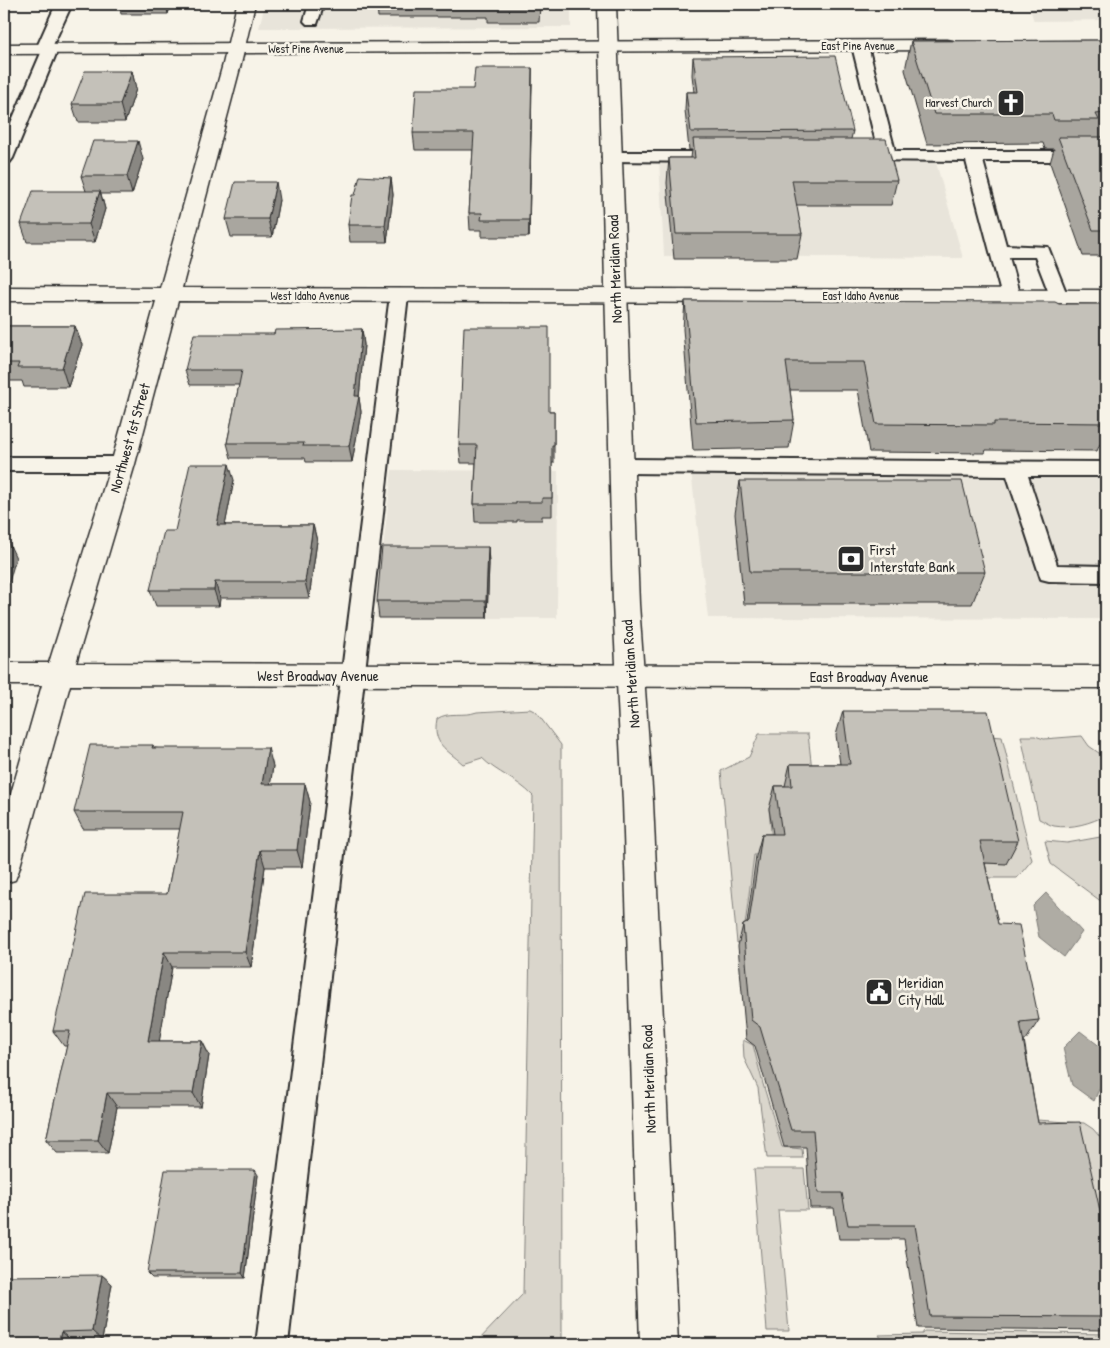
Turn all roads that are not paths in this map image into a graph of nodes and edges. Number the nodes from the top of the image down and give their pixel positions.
1 (64, 4) edge
2 (246, 4) edge
3 (316, 4) edge
4 (607, 4) edge
5 (312, 20) dead end
6 (965, 45) edge
7 (860, 46) junction
8 (609, 48) junction
9 (4, 49) edge
10 (47, 49) junction
11 (236, 49) junction
12 (734, 156) edge
13 (840, 156) edge
14 (888, 156) junction
15 (973, 156) junction
16 (1106, 156) edge
17 (611, 157) junction
18 (4, 158) edge
19 (999, 252) junction
20 (4, 294) edge
21 (398, 295) junction
22 (616, 295) junction
23 (169, 296) junction
24 (1011, 297) junction
25 (1059, 297) junction
26 (1106, 297) edge
27 (4, 464) edge
28 (124, 464) junction
29 (623, 466) junction
30 (1015, 469) junction
31 (1106, 470) edge
32 (1106, 574) edge
33 (4, 674) edge
34 (59, 674) junction
35 (352, 676) junction
36 (632, 677) junction
37 (1106, 678) edge
38 (4, 870) edge
39 (272, 1344) edge
40 (659, 1344) edge

1 - 10 lane
2 - 11 street, Northwest 1st Street
3 - 5 lane
4 - 8 street, North Meridian Road
6 - 7 street, East Pine Avenue
7 - 8 street, East Pine Avenue
7 - 14 lane
8 - 11 street, West Pine Avenue
8 - 17 street, North Meridian Road
9 - 10 street, West Pine Avenue
10 - 11 street, West Pine Avenue
10 - 18 lane
11 - 23 street, Northwest 1st Street
12 - 17 lane
13 - 14 lane
14 - 15 lane
15 - 16 lane
15 - 19 lane
17 - 22 street, North Meridian Road
19 - 24 lane
19 - 25 lane
20 - 23 street, West Idaho Avenue
21 - 22 street, West Idaho Avenue
21 - 23 street, West Idaho Avenue
21 - 35 lane
22 - 24 street, East Idaho Avenue
22 - 29 street, North Meridian Road
23 - 28 street, Northwest 1st Street
24 - 25 street, East Idaho Avenue
25 - 26 street, East Idaho Avenue
27 - 28 lane
28 - 34 street, Northwest 1st Street
29 - 30 lane
29 - 36 street, North Meridian Road
30 - 31 lane
30 - 32 lane
33 - 34 street, West Broadway Avenue
34 - 35 street, West Broadway Avenue
34 - 38 street, Northwest 1st Street
35 - 36 street, West Broadway Avenue
35 - 39 lane
36 - 37 street, East Broadway Avenue
36 - 40 street, North Meridian Road

